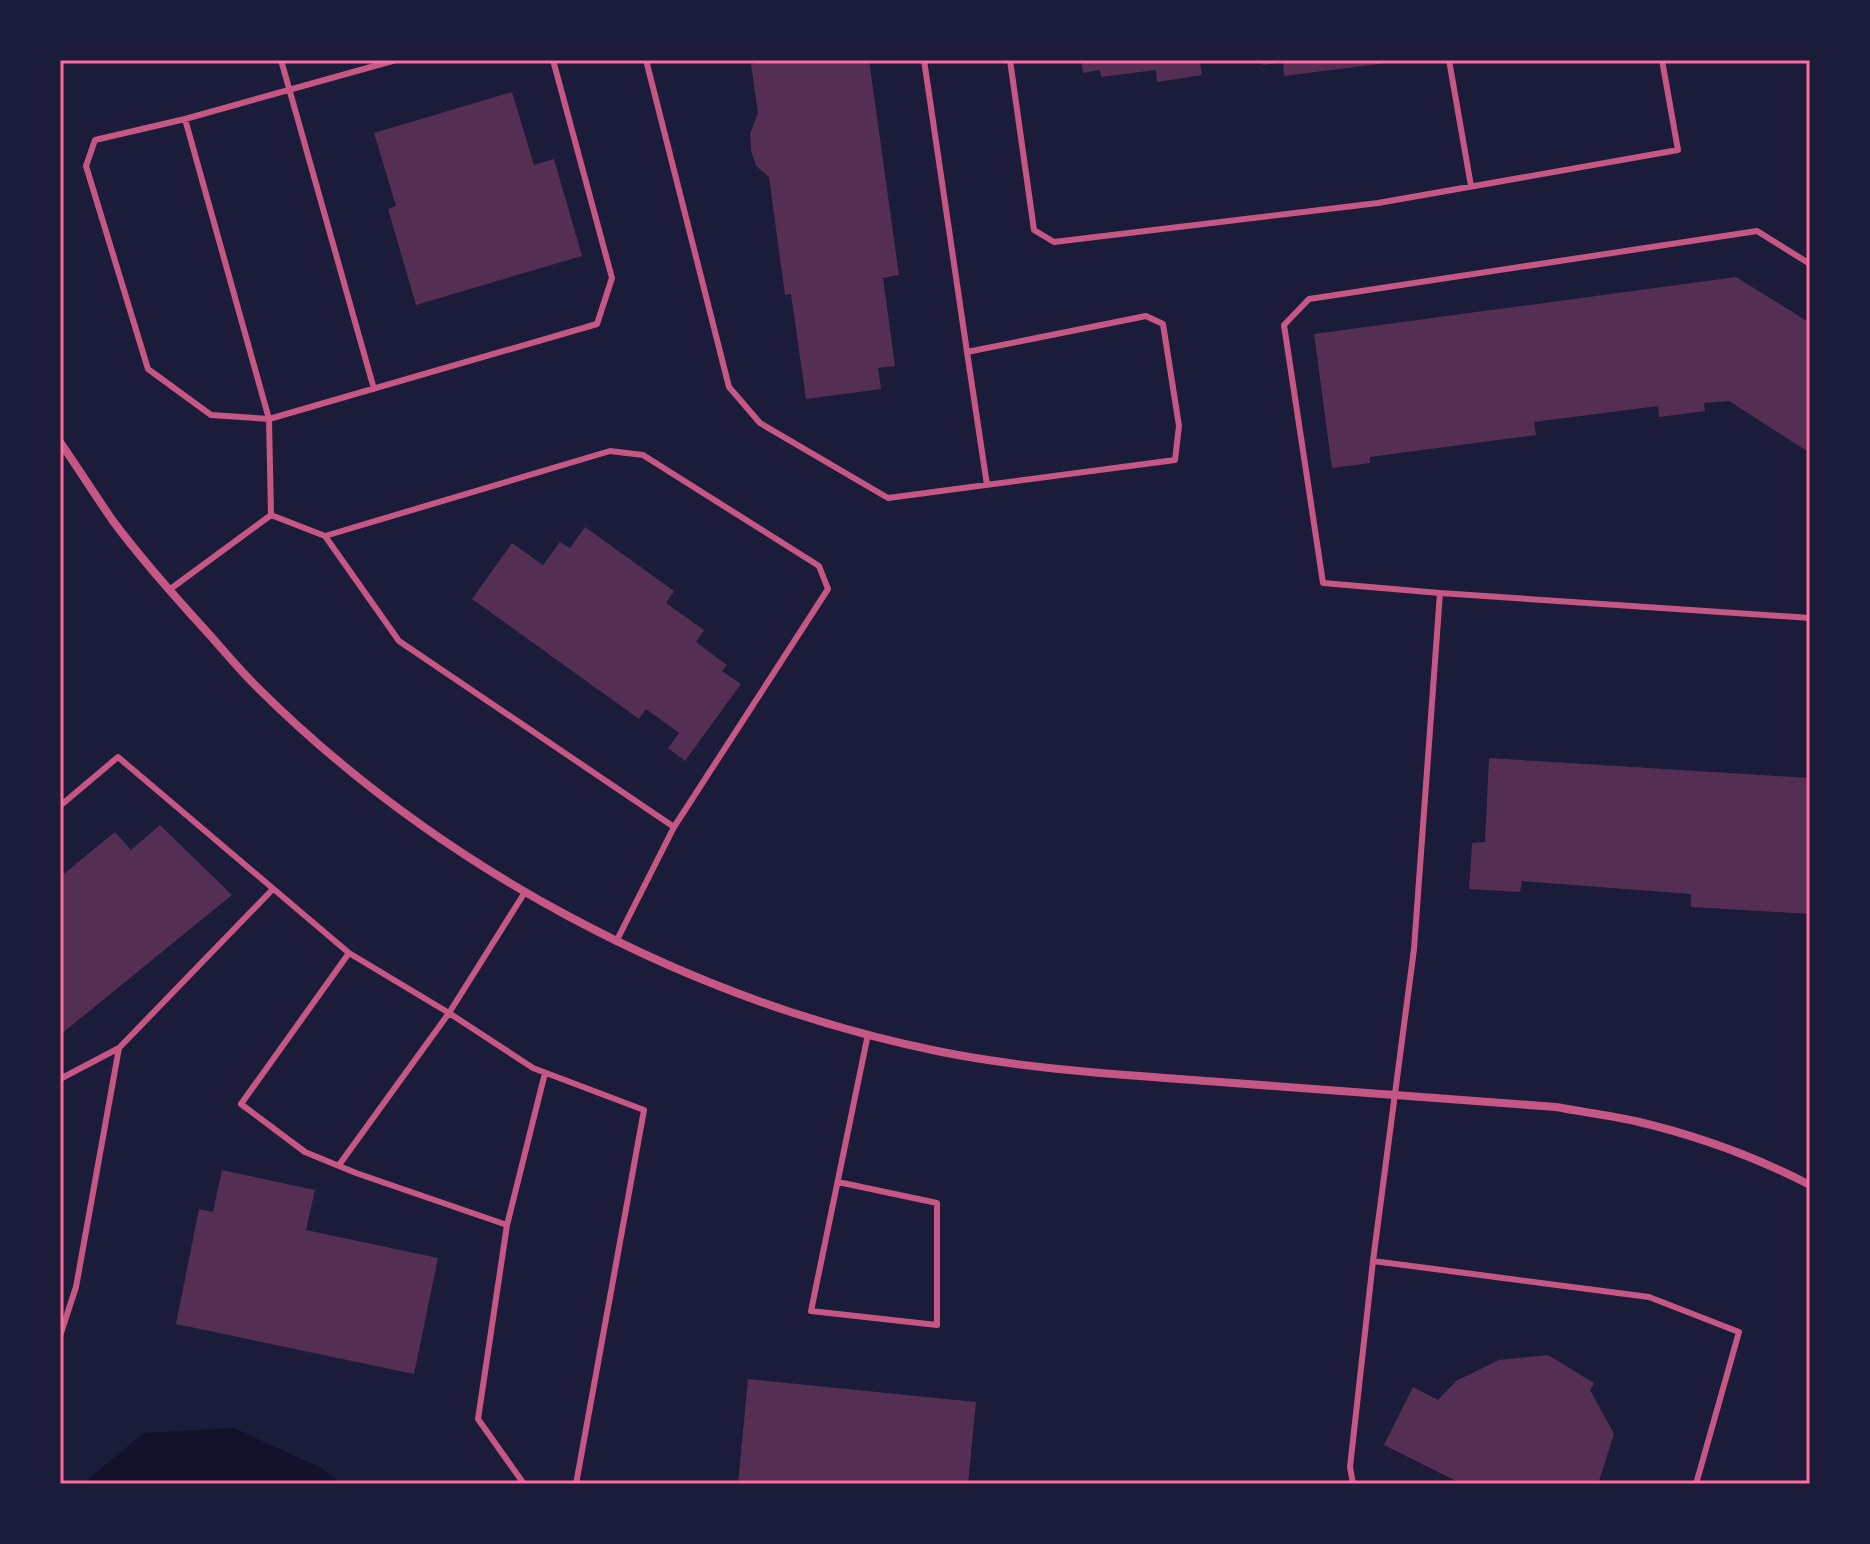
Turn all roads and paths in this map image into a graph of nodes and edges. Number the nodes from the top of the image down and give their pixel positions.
1 (281, 60) edge
2 (396, 60) edge
3 (553, 60) edge
4 (646, 60) edge
5 (924, 60) edge
6 (1010, 60) edge
7 (1449, 60) edge
8 (1662, 60) edge
9 (290, 91) junction
10 (185, 119) junction
11 (1471, 186) junction
12 (1810, 264) edge
13 (967, 352) junction
14 (374, 389) junction
15 (269, 419) junction
16 (60, 442) edge
17 (987, 485) junction
18 (271, 515) junction
19 (325, 536) junction
20 (169, 590) junction
21 (1440, 593) junction
22 (1810, 618) edge
23 (60, 806) edge
24 (674, 827) junction
25 (273, 889) junction
26 (525, 892) junction
27 (617, 940) junction
28 (349, 953) junction
29 (449, 1013) junction
30 (868, 1034) junction
31 (119, 1048) junction
32 (545, 1073) junction
33 (60, 1079) edge
34 (1396, 1095) junction
35 (339, 1165) junction
36 (838, 1182) junction
37 (1810, 1185) edge
38 (507, 1225) junction
39 (1373, 1261) junction
40 (60, 1336) edge
41 (524, 1484) edge
42 (576, 1484) edge
43 (1353, 1484) edge
44 (1696, 1484) edge

1 - 9 lane
2 - 9 lane
3 - 14 lane
4 - 17 lane
5 - 13 lane
6 - 11 lane
7 - 11 lane
8 - 11 lane
9 - 10 lane
9 - 14 lane
10 - 15 lane
10 - 15 lane
12 - 21 lane
13 - 17 lane
13 - 17 lane
14 - 15 lane
15 - 18 lane
16 - 20 street
18 - 19 lane
18 - 20 lane
19 - 24 lane
19 - 24 lane
20 - 26 street
21 - 22 lane
21 - 34 lane
23 - 25 lane
24 - 27 lane
25 - 28 lane
25 - 31 lane
26 - 27 street
26 - 29 lane
27 - 30 street
28 - 29 lane
28 - 35 lane
29 - 32 lane
29 - 35 lane
30 - 34 street
30 - 36 lane
31 - 33 lane
31 - 40 lane
32 - 38 lane
32 - 42 lane
34 - 37 street
34 - 39 lane
35 - 38 lane
36 - 36 lane
38 - 41 lane
39 - 43 lane
39 - 44 lane

